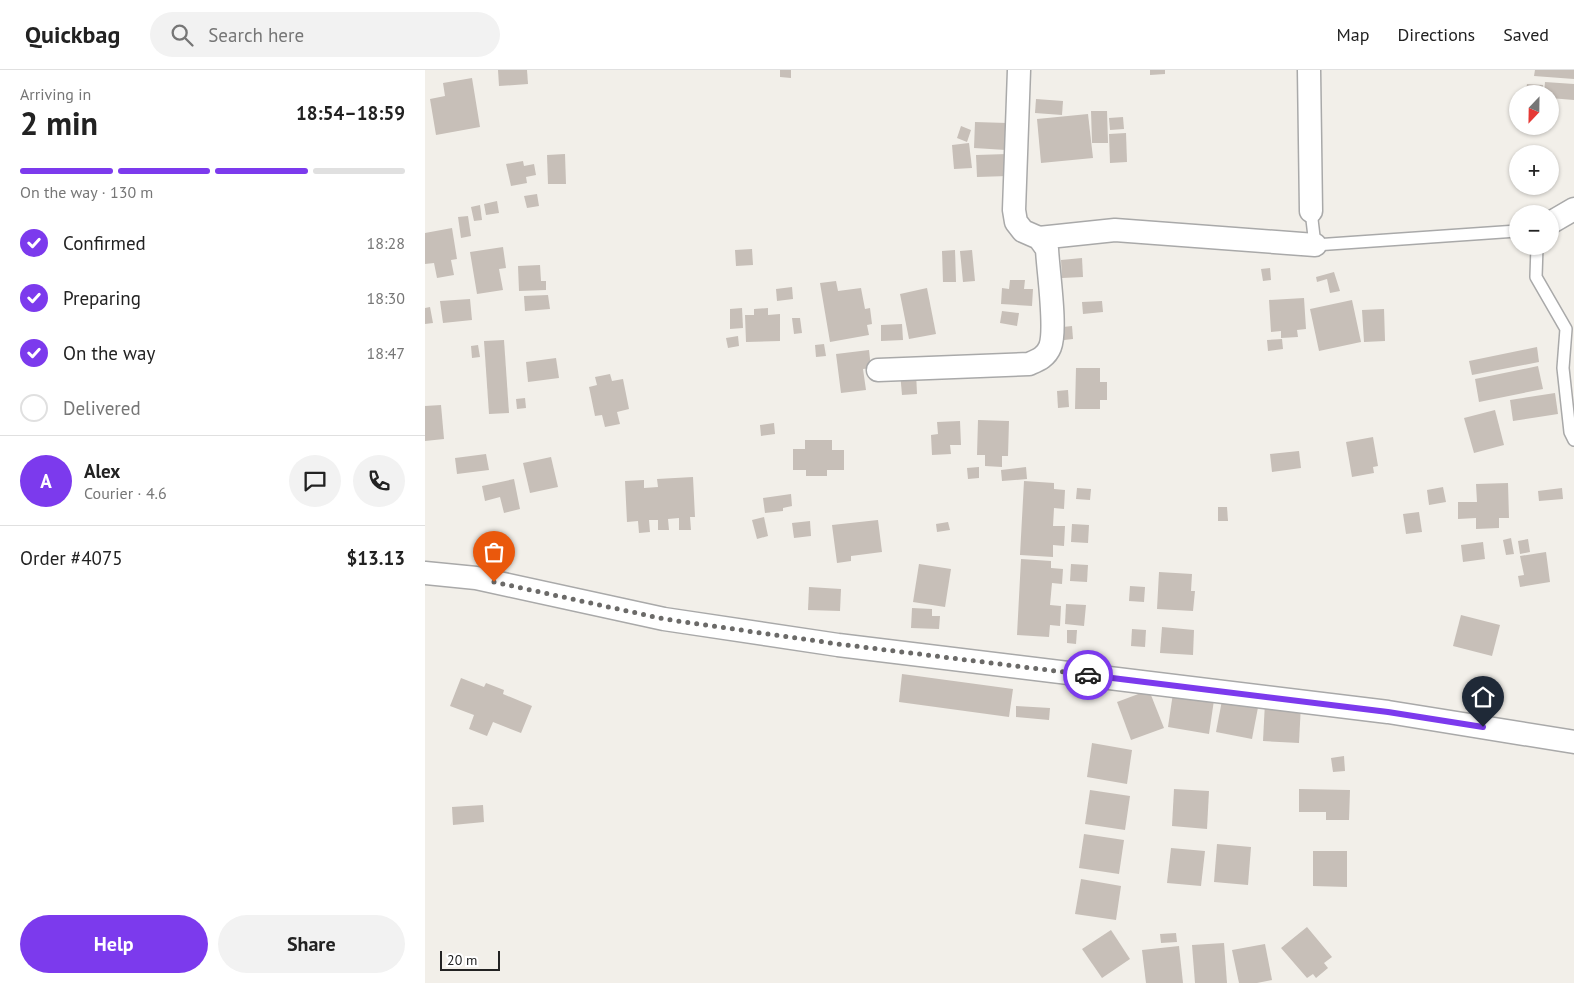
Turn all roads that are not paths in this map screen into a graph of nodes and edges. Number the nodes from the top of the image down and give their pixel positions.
1 (1019, 70) edge
2 (1309, 70) edge
3 (1574, 209) edge
4 (1311, 211) joint
5 (1559, 218) edge
6 (1509, 232) edge
7 (1039, 238) junction
8 (1315, 245) junction
9 (1537, 255) edge
10 (878, 370) dead end
11 (1574, 440) edge
12 (425, 573) edge
13 (1574, 742) edge

1 - 7 street
2 - 4 street
3 - 5 street
4 - 8 lane
6 - 8 lane
7 - 8 street
7 - 10 street
9 - 11 lane
12 - 13 street

